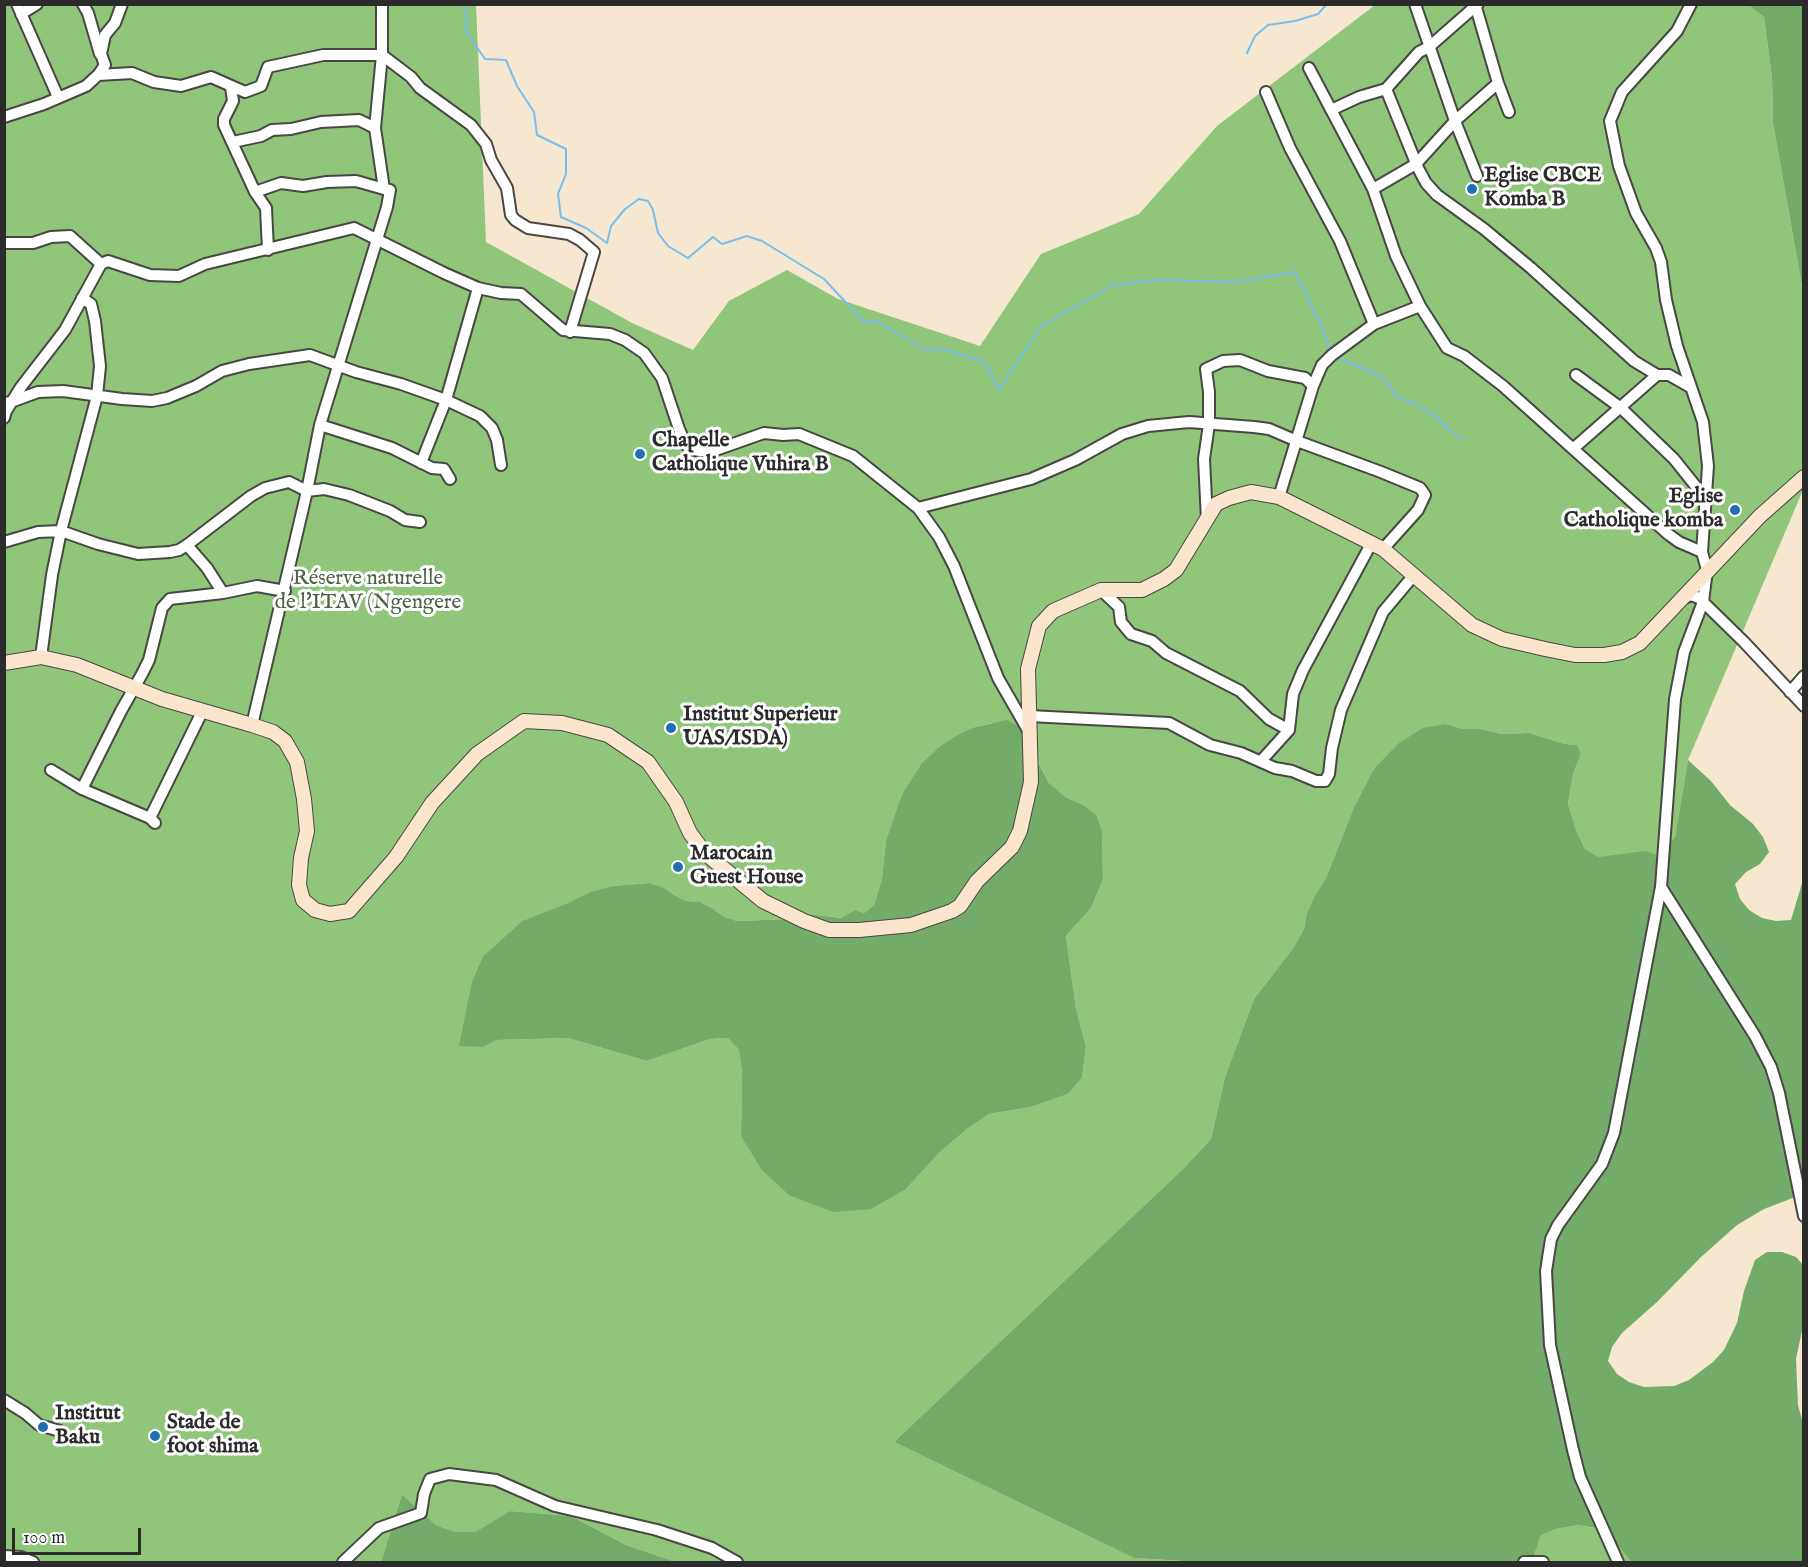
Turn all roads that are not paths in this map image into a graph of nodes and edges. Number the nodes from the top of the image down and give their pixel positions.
1 (37, 4) edge
2 (83, 4) edge
3 (122, 4) edge
4 (382, 4) edge
5 (1415, 4) edge
6 (1691, 4) edge
7 (1476, 5) edge
8 (19, 9) edge
9 (1429, 47) junction
10 (101, 54) junction
11 (382, 55) junction
12 (1309, 68) dead end
13 (98, 75) junction
14 (1498, 83) junction
15 (231, 87) junction
16 (1386, 89) junction
17 (1266, 92) dead end
18 (58, 97) junction
19 (1331, 110) junction
20 (1509, 112) dead end
21 (5, 115) edge
22 (1455, 121) junction
23 (375, 128) junction
24 (233, 142) junction
25 (1416, 164) junction
26 (1477, 176) dead end
27 (384, 189) junction
28 (1373, 189) junction
29 (255, 192) junction
30 (376, 240) junction
31 (4, 243) edge
32 (268, 250) junction
33 (101, 264) junction
34 (478, 288) junction
35 (82, 298) junction
36 (1420, 306) junction
37 (1374, 324) junction
38 (570, 332) junction
39 (338, 366) junction
40 (1576, 375) dead end
41 (1657, 375) junction
42 (1313, 386) junction
43 (1690, 387) junction
44 (97, 396) junction
45 (446, 400) junction
46 (8, 403) edge
47 (1621, 408) junction
48 (4, 418) edge
49 (320, 424) junction
50 (1209, 424) junction
51 (1297, 441) junction
52 (1574, 447) junction
53 (422, 463) junction
54 (501, 465) dead end
55 (1803, 477) edge
56 (450, 479) dead end
57 (307, 491) junction
58 (1279, 497) junction
59 (1706, 499) junction
60 (918, 508) junction
61 (1208, 520) junction
62 (420, 522) dead end
63 (61, 531) junction
64 (4, 542) edge
65 (187, 545) junction
66 (1377, 546) junction
67 (1702, 552) junction
68 (1707, 570) junction
69 (1414, 575) junction
70 (1101, 590) junction
71 (285, 591) junction
72 (223, 593) junction
73 (1679, 600) junction
74 (1703, 602) junction
75 (41, 657) junction
76 (4, 663) edge
77 (1803, 676) edge
78 (135, 688) junction
79 (1790, 692) junction
80 (1803, 706) edge
81 (202, 712) junction
82 (1029, 716) junction
83 (252, 725) junction
84 (1289, 730) junction
85 (1029, 733) junction
86 (1262, 760) junction
87 (51, 770) dead end
88 (82, 789) junction
89 (1661, 887) junction
90 (1803, 1216) edge
91 (4, 1400) edge
92 (60, 1431) dead end
93 (4, 1556) edge
94 (33, 1563) edge
95 (343, 1563) edge
96 (737, 1563) edge
97 (1524, 1563) edge
98 (1543, 1563) edge
99 (1618, 1563) edge

1 - 8 street
2 - 10 street
3 - 10 street
4 - 11 street
5 - 9 street
6 - 43 street
7 - 9 street
7 - 14 street
8 - 18 street
9 - 16 street
9 - 22 street
10 - 13 street
11 - 15 street
11 - 23 street
11 - 38 street
12 - 19 street
13 - 15 street
13 - 18 street
14 - 20 street
14 - 22 street
15 - 24 street
16 - 19 street
16 - 25 street
17 - 37 street
18 - 21 street
19 - 28 street
22 - 25 street
22 - 26 street
23 - 24 street
23 - 27 street
24 - 29 street
25 - 28 street
25 - 41 street
27 - 29 street
27 - 30 street
28 - 36 street
29 - 32 street
30 - 32 street
30 - 34 street
30 - 39 street
31 - 33 street
32 - 33 street
33 - 35 street
34 - 38 street
34 - 45 street
35 - 44 street
35 - 46 street
36 - 37 street
36 - 52 street
37 - 42 street
38 - 60 street
39 - 44 street
39 - 45 street
39 - 49 street
40 - 47 street
41 - 43 street
41 - 47 street
42 - 50 street
42 - 51 street
43 - 59 street
44 - 46 street
44 - 63 street
45 - 53 street
45 - 54 street
46 - 48 street
47 - 52 street
47 - 59 street
49 - 53 street
49 - 57 street
50 - 51 street
50 - 60 street
50 - 61 street
51 - 58 street
51 - 66 street
52 - 67 street
53 - 56 street
55 - 68 street
57 - 62 street
57 - 65 street
57 - 71 street
58 - 61 street
58 - 66 street
59 - 67 street
60 - 85 street
61 - 70 street
63 - 64 street
63 - 65 street
63 - 75 street
65 - 72 street
66 - 69 street
66 - 84 street
67 - 68 street
68 - 73 street
68 - 74 street
69 - 73 street
69 - 86 street
70 - 82 street
70 - 84 street
71 - 72 street
71 - 83 street
72 - 78 street
73 - 74 street
74 - 79 street
74 - 89 street
75 - 76 street
75 - 78 street
77 - 79 street
78 - 81 street
78 - 88 street
79 - 80 street
81 - 83 street
81 - 88 street
82 - 85 street
82 - 86 street
83 - 85 street
84 - 86 street
87 - 88 street
89 - 90 street
89 - 99 street
91 - 92 street
93 - 94 street
95 - 96 street
97 - 98 street

